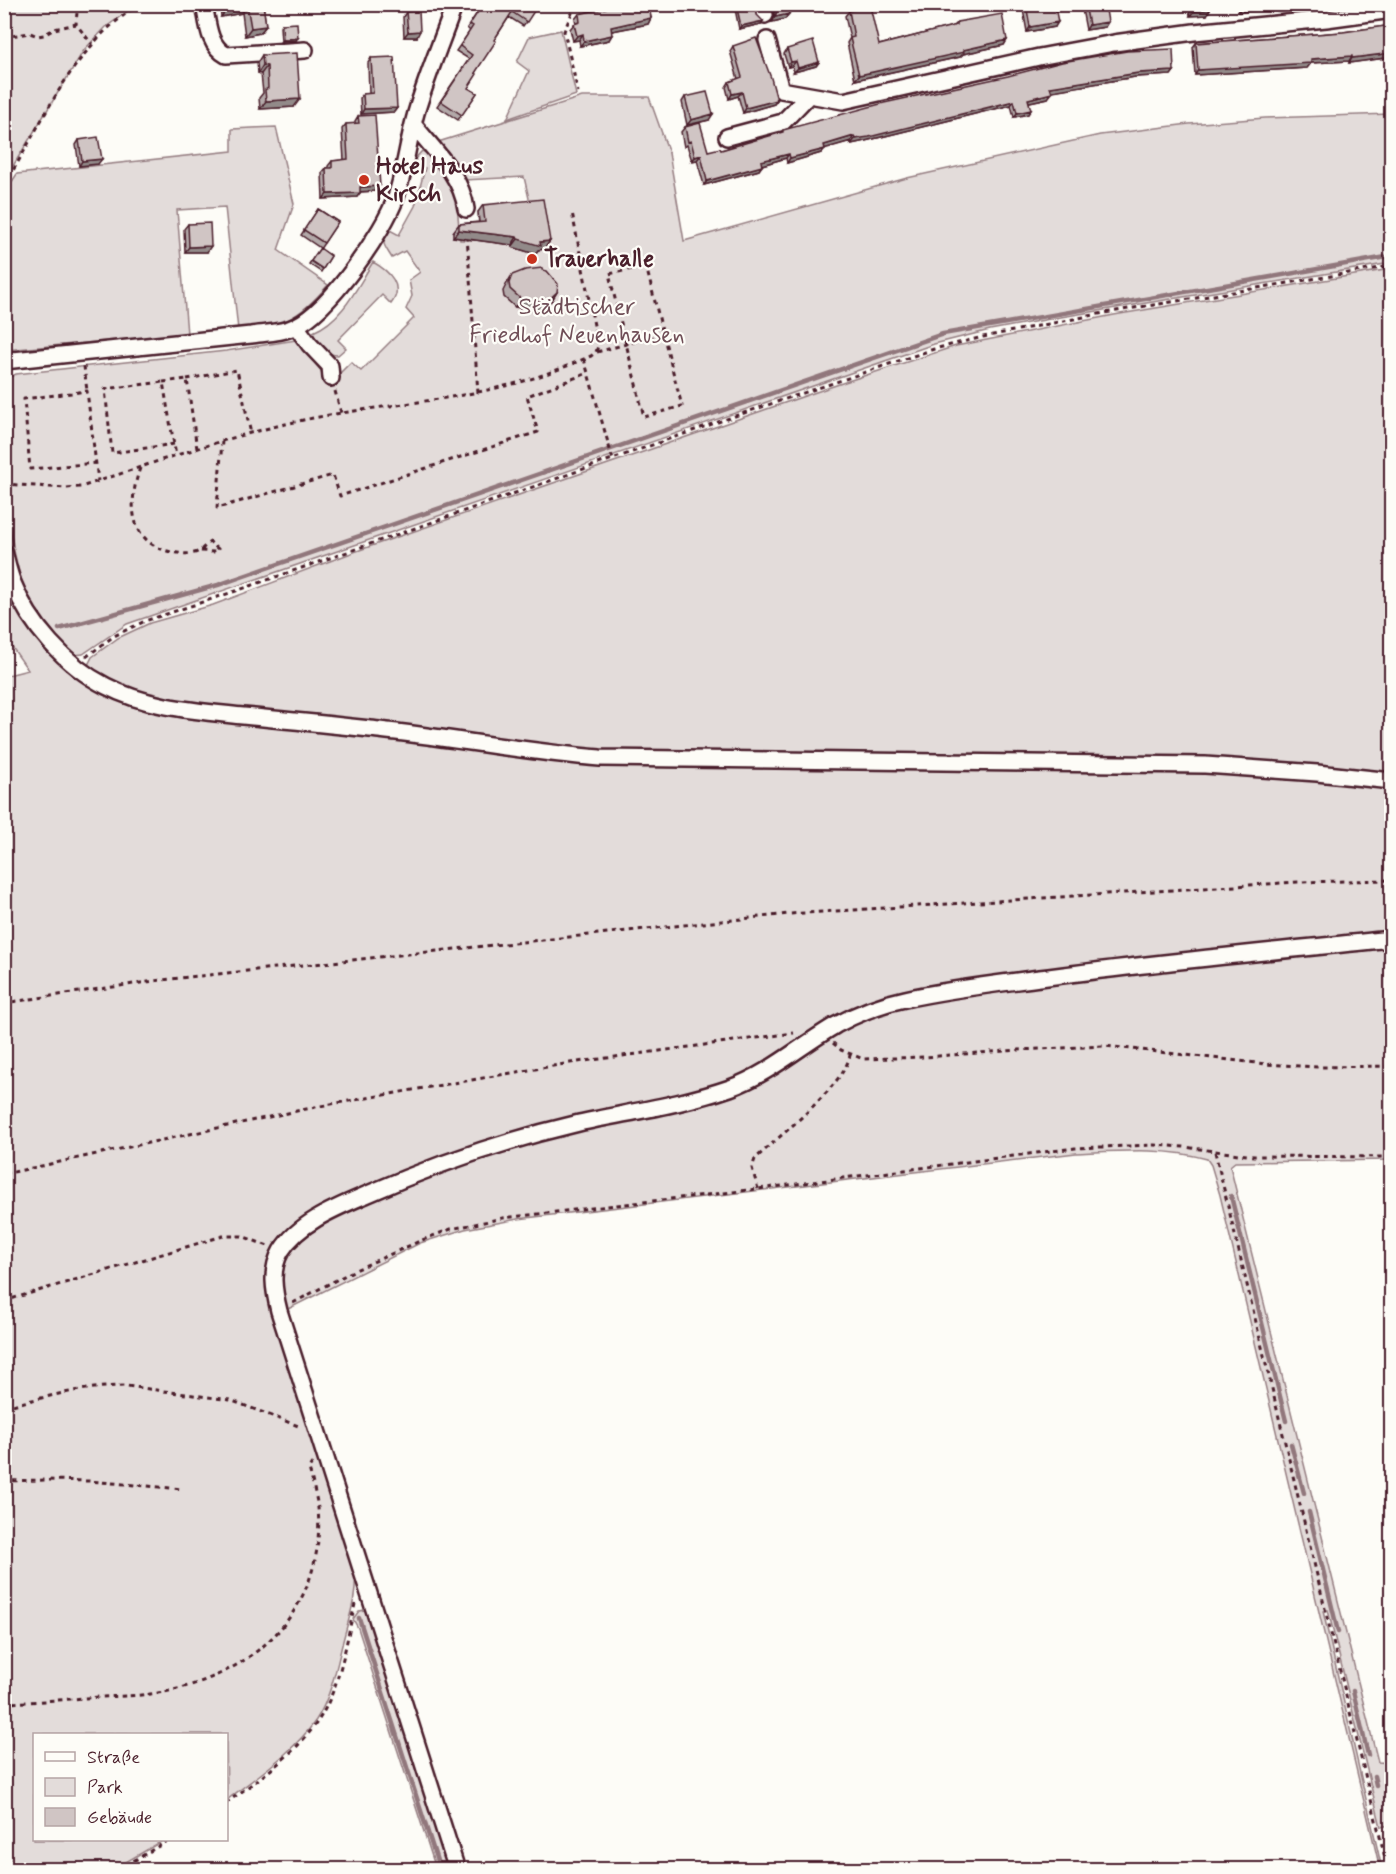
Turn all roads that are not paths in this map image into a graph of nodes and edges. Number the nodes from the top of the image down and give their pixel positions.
1 (204, 4) edge
2 (454, 4) edge
3 (1392, 10) edge
4 (768, 40) dead end
5 (305, 50) dead end
6 (809, 95) junction
7 (413, 124) junction
8 (727, 137) dead end
9 (466, 209) road end
10 (296, 326) junction
11 (4, 361) edge
12 (331, 378) road end
13 (4, 552) edge
14 (1392, 781) edge
15 (1392, 939) edge
16 (457, 1869) edge

1 - 5 street
2 - 7 street
3 - 6 street
4 - 6 street
6 - 8 street
7 - 9 street
7 - 10 street
10 - 11 street
10 - 12 street
13 - 14 street
15 - 16 street

